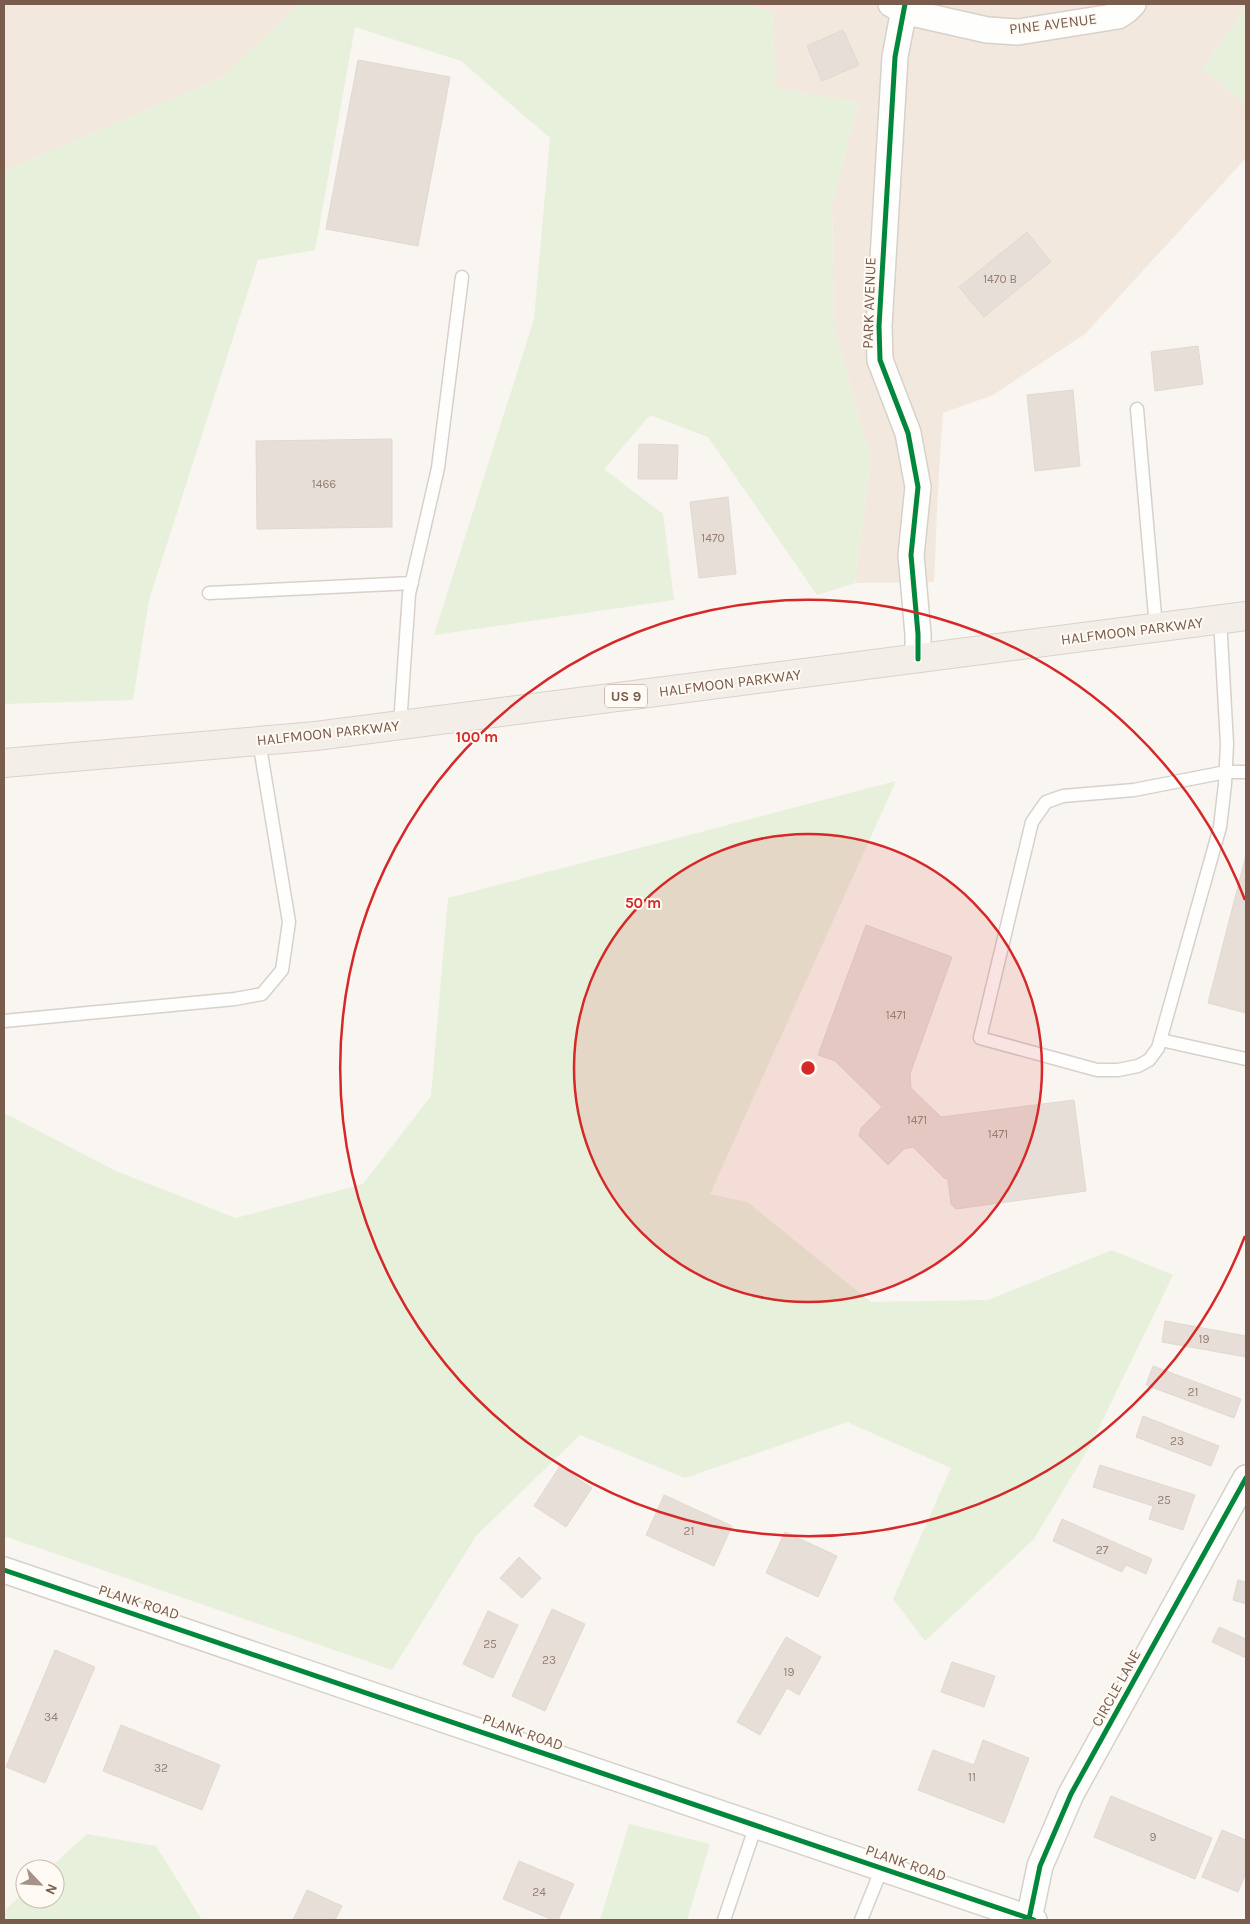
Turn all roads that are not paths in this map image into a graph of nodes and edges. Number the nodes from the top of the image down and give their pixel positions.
1 (900, 6) edge
2 (1130, 7) edge
3 (462, 277) dead end
4 (1137, 409) dead end
5 (412, 583) junction
6 (209, 593) dead end
7 (1246, 616) edge
8 (1220, 619) junction
9 (1156, 628) junction
10 (918, 658) junction
11 (400, 725) junction
12 (259, 741) junction
13 (4, 763) edge
14 (1226, 772) junction
15 (1246, 772) edge
16 (4, 1021) edge
17 (1161, 1040) junction
18 (1246, 1059) edge
19 (1246, 1478) edge
20 (4, 1570) edge
21 (756, 1825) junction
22 (882, 1868) junction
23 (1031, 1919) edge
24 (724, 1920) edge
25 (861, 1920) edge

1 - 2 street, PINE AVENUE
1 - 10 street, PARK AVENUE
3 - 5 lane
4 - 9 lane
5 - 6 lane
5 - 11 lane
7 - 8 main road, HALFMOON PARKWAY / US 9
8 - 9 main road, HALFMOON PARKWAY / US 9
8 - 14 lane
9 - 10 main road, HALFMOON PARKWAY / US 9
10 - 11 main road, HALFMOON PARKWAY / US 9
11 - 12 main road, HALFMOON PARKWAY / US 9
12 - 13 main road, HALFMOON PARKWAY / US 9
12 - 16 lane
14 - 15 lane
14 - 17 lane
14 - 17 lane
17 - 18 lane
19 - 23 street, CIRCLE LANE
20 - 21 street, PLANK ROAD
21 - 22 street, PLANK ROAD
21 - 24 lane
22 - 23 street, PLANK ROAD
22 - 25 lane

